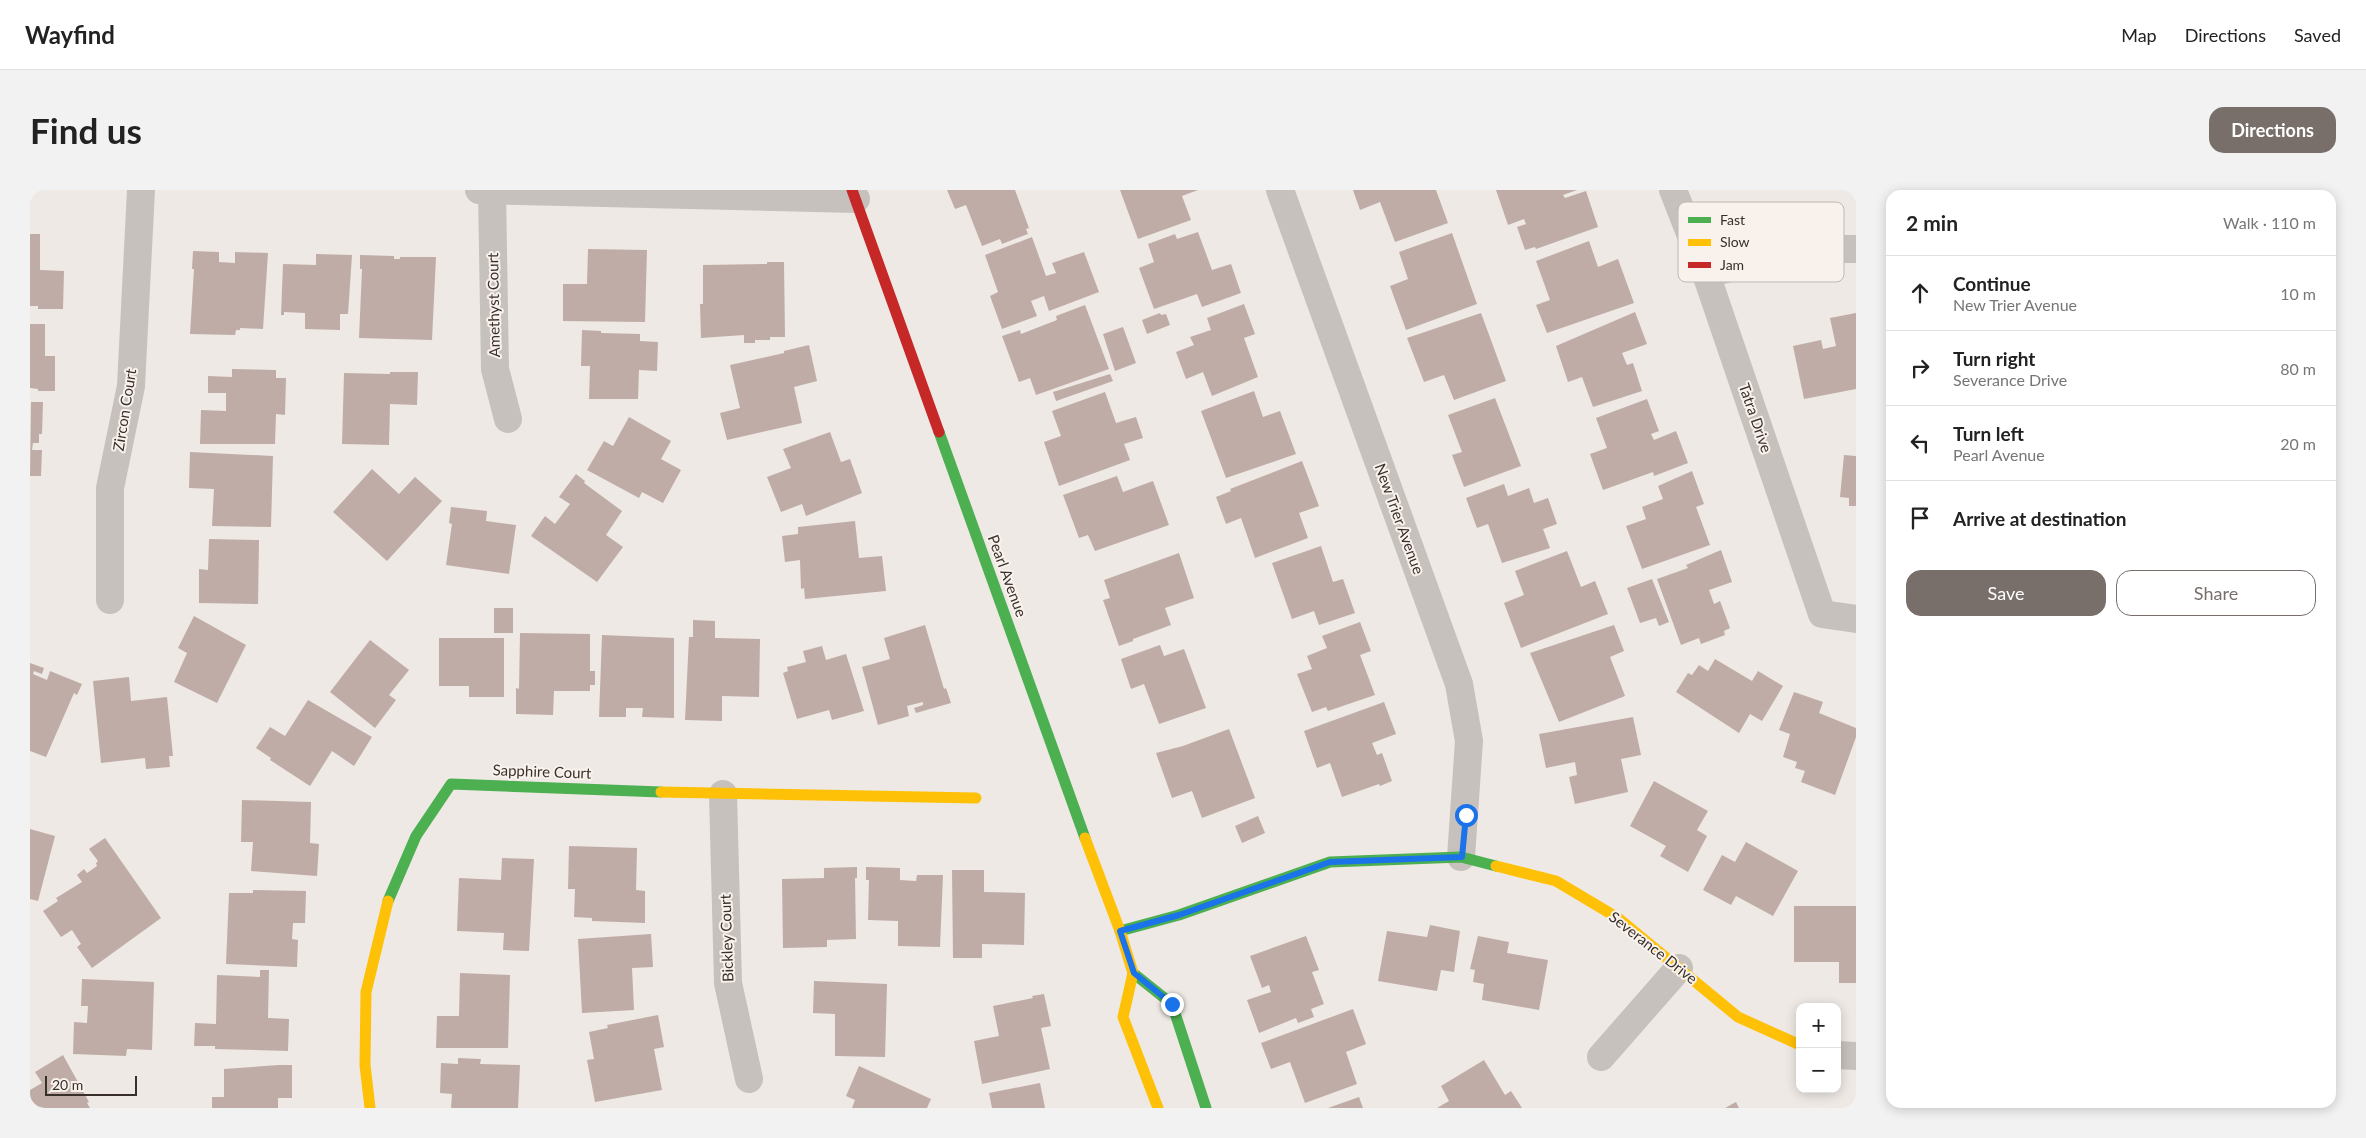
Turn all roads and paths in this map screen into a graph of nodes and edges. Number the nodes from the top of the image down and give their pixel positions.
1 (140, 190) edge
2 (479, 190) edge
3 (492, 190) edge
4 (1280, 190) edge
5 (1673, 190) edge
6 (854, 195) edge
7 (1678, 203) edge
8 (1709, 282) edge
9 (508, 419) dead end
10 (110, 600) dead end
11 (1856, 619) edge
12 (723, 794) junction
13 (976, 798) dead end
14 (1462, 857) junction
15 (1120, 931) junction
16 (1679, 968) junction
17 (1134, 973) junction
18 (1796, 1043) edge
19 (1841, 1055) edge
20 (1856, 1056) edge
21 (1601, 1057) dead end
22 (748, 1079) dead end
23 (370, 1108) edge
24 (1158, 1108) edge
25 (1206, 1108) edge

1 - 10 street, Zircon Court
2 - 3 street
3 - 6 street
3 - 9 street, Amethyst Court
4 - 14 street, New Trier Avenue
5 - 7 street, Tatra Drive
6 - 15 street, Pearl Avenue
8 - 11 street, Tatra Drive
12 - 13 street, Sapphire Court
12 - 22 street, Bickley Court
12 - 23 street, Sapphire Court
14 - 15 street, Severance Drive
14 - 16 street, Severance Drive
15 - 17 street, Pearl Avenue
16 - 18 street, Severance Drive
16 - 21 street
17 - 24 street
17 - 25 street
19 - 20 street

